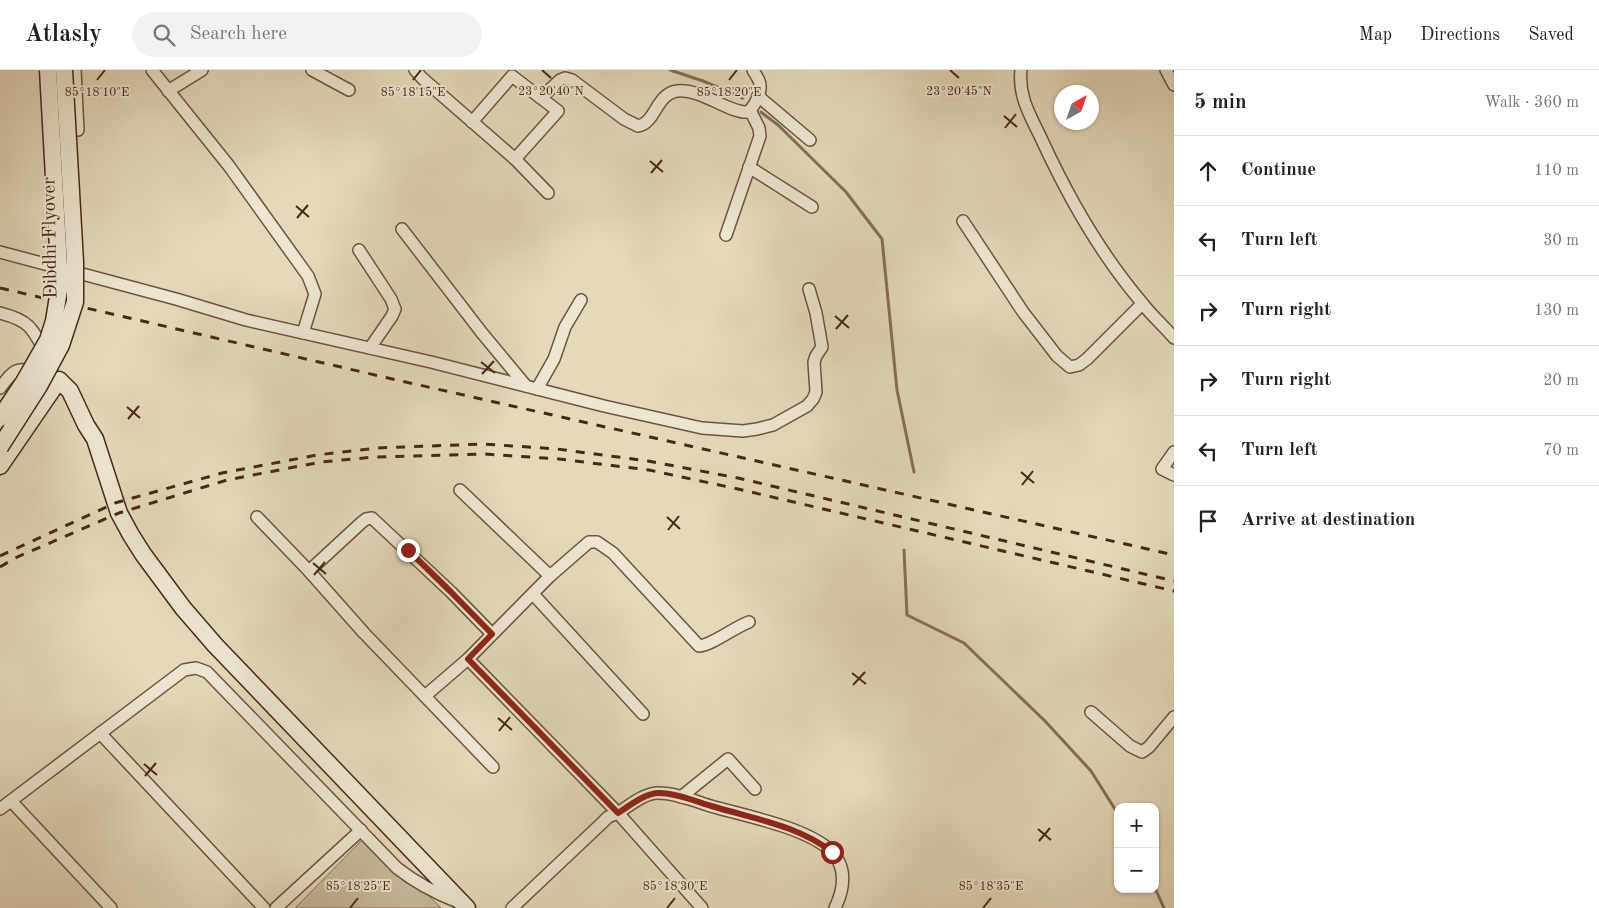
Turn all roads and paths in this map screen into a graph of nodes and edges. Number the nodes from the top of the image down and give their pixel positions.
1 (48, 70) edge
2 (64, 70) edge
3 (75, 70) edge
4 (152, 70) edge
5 (202, 70) edge
6 (312, 70) edge
7 (415, 70) edge
8 (753, 70) edge
9 (1021, 70) edge
10 (1166, 70) edge
11 (1174, 85) edge
12 (349, 90) dead end
13 (168, 92) junction
14 (758, 96) junction
15 (541, 98) junction
16 (750, 110) junction
17 (472, 122) junction
18 (78, 130) dead end
19 (810, 140) dead end
20 (516, 159) junction
21 (749, 168) junction
22 (548, 193) dead end
23 (812, 208) dead end
24 (963, 221) dead end
25 (402, 229) dead end
26 (726, 235) dead end
27 (359, 250) dead end
28 (0, 252) edge
29 (809, 289) dead end
30 (581, 300) dead end
31 (1142, 304) junction
32 (0, 312) edge
33 (303, 333) junction
34 (1174, 338) edge
35 (370, 348) junction
36 (60, 380) junction
37 (532, 387) junction
38 (0, 388) edge
39 (0, 418) edge
40 (0, 447) edge
41 (1174, 452) edge
42 (0, 466) edge
43 (1174, 475) edge
44 (460, 490) dead end
45 (257, 517) dead end
46 (310, 571) junction
47 (550, 576) junction
48 (533, 594) junction
49 (749, 622) dead end
50 (492, 634) junction
51 (468, 659) junction
52 (425, 696) junction
53 (1091, 712) dead end
54 (643, 714) dead end
55 (1174, 717) edge
56 (100, 733) junction
57 (493, 767) dead end
58 (755, 789) dead end
59 (681, 797) junction
60 (11, 801) junction
61 (0, 810) edge
62 (618, 813) junction
63 (361, 830) junction
64 (465, 906) edge
65 (111, 908) edge
66 (264, 908) edge
67 (276, 908) edge
68 (512, 908) edge
69 (702, 908) edge
70 (835, 908) edge

1 - 39 street, Dibdhi Flyover, bridge
2 - 40 street, Dibdhi Flyover, bridge
3 - 18 street
4 - 13 street
5 - 13 street
6 - 12 street
7 - 17 street
8 - 14 street
9 - 31 street
10 - 11 street
13 - 33 street
14 - 16 street
14 - 19 street
15 - 16 street
15 - 17 street
15 - 20 street
16 - 21 street
17 - 20 street
20 - 22 street
21 - 23 street
21 - 26 street
24 - 31 street
25 - 37 street
27 - 35 street
28 - 33 street
29 - 37 street
30 - 37 street
31 - 34 street
32 - 36 street
33 - 35 street
35 - 37 street
36 - 38 street
36 - 42 street
36 - 64 street
41 - 43 street
44 - 47 street
45 - 46 street
46 - 50 street
46 - 52 street
47 - 48 street
47 - 49 street
48 - 50 street
48 - 54 street
50 - 51 street
51 - 52 street
51 - 62 street
52 - 57 street
53 - 55 street
56 - 60 street
56 - 63 street
56 - 66 street
58 - 59 street
59 - 62 street
59 - 70 street
60 - 61 street
60 - 65 street
62 - 68 street
62 - 69 street
63 - 64 street
63 - 67 street

